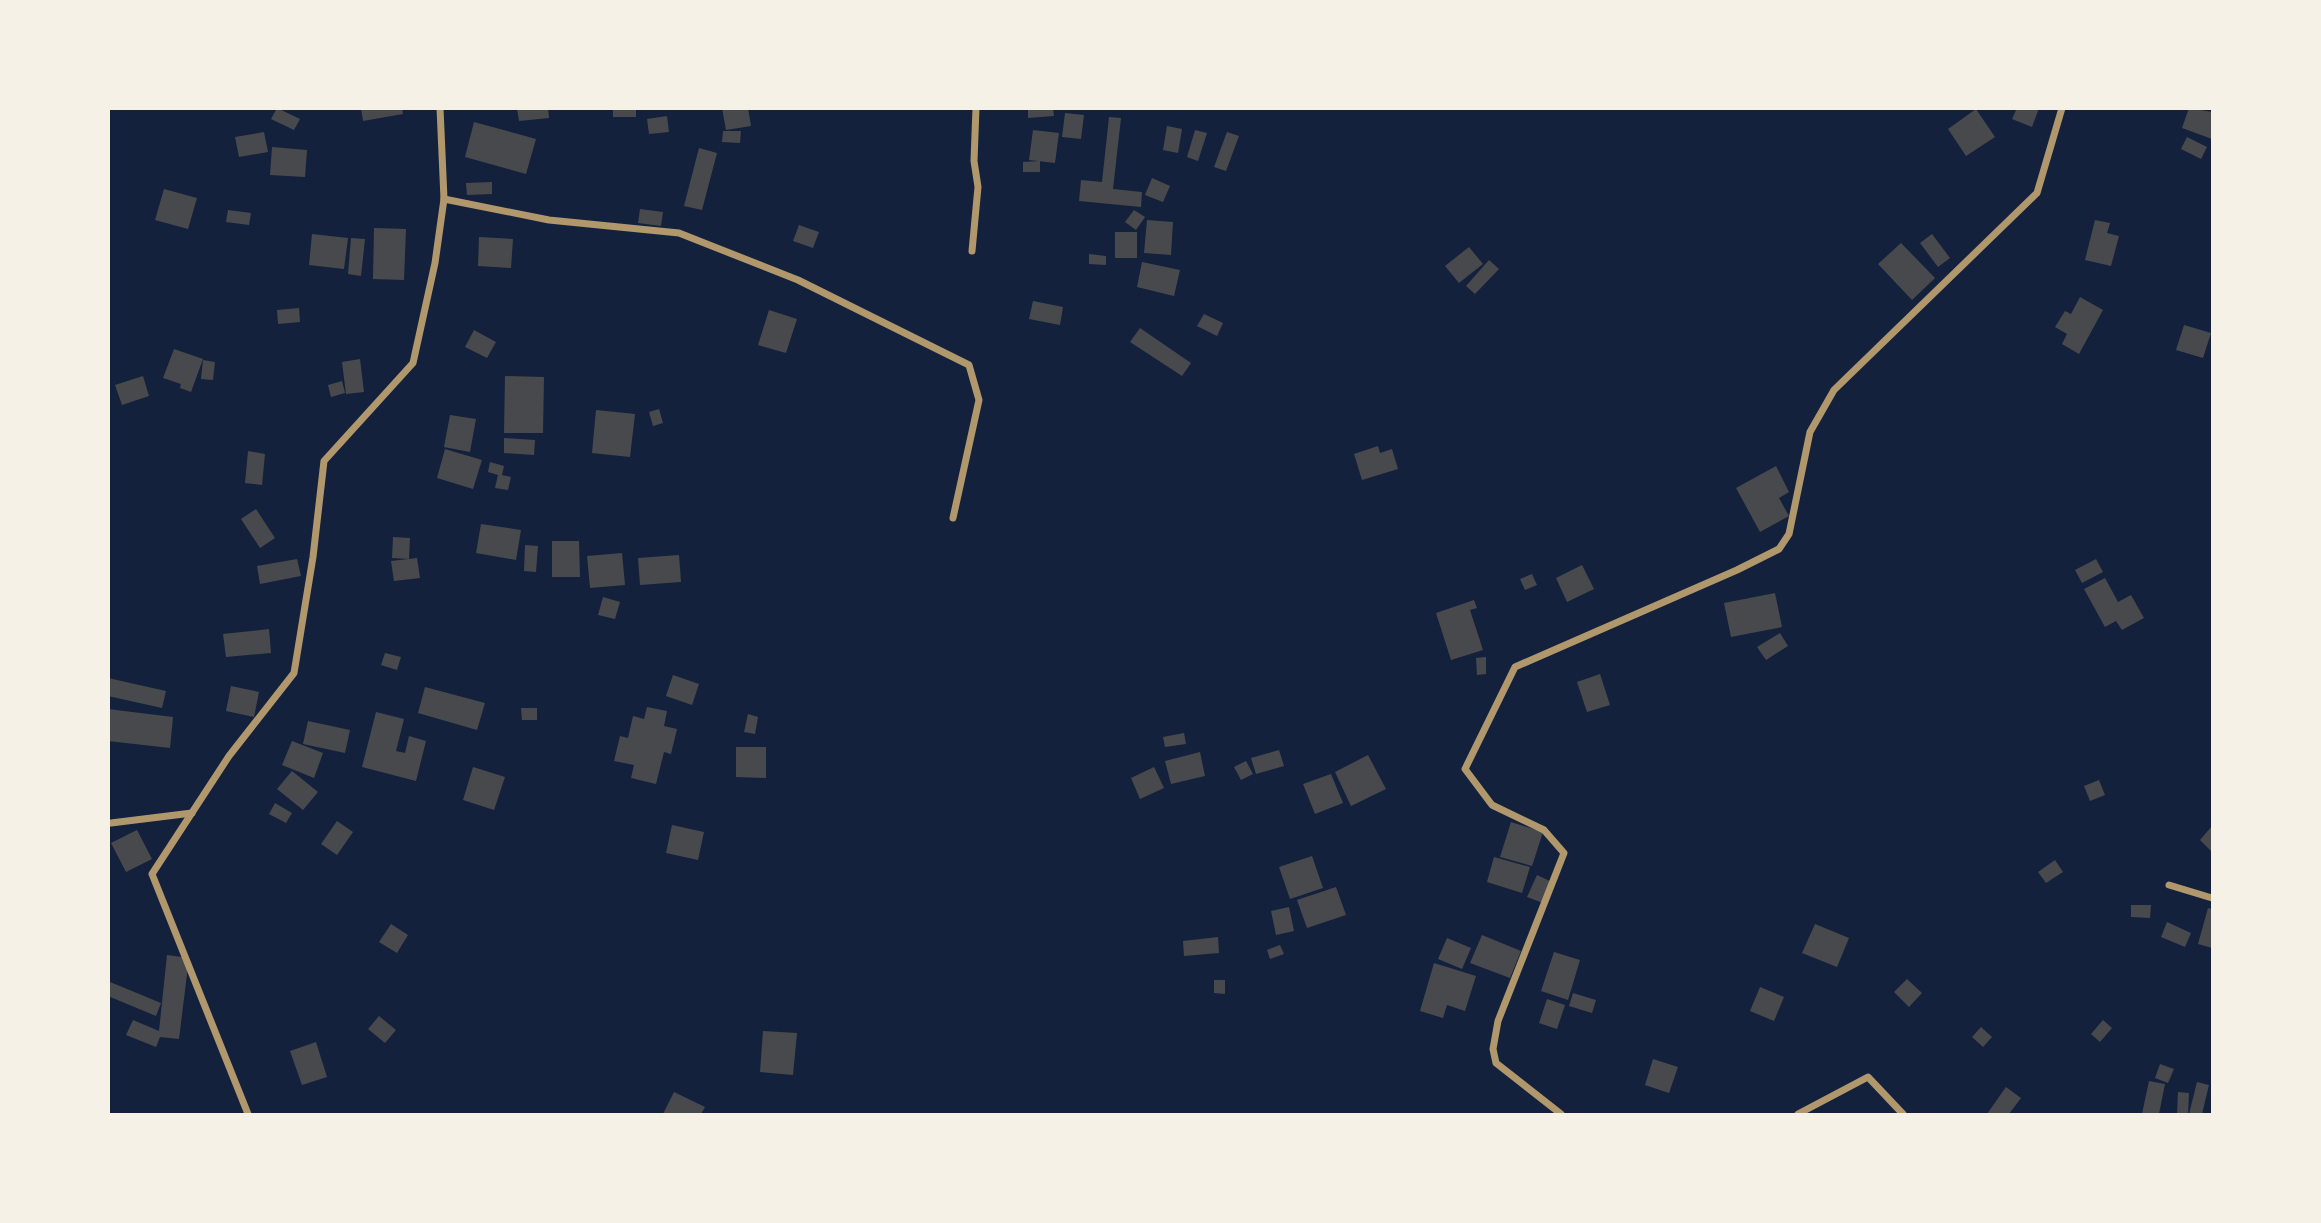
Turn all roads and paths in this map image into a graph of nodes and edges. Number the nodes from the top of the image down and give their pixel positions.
1 (440, 108) edge
2 (976, 108) edge
3 (2063, 108) edge
4 (444, 198) junction
5 (972, 251) dead end
6 (953, 518) dead end
7 (192, 813) junction
8 (111, 823) dead end
9 (2169, 885) dead end
10 (2213, 898) edge
11 (248, 1115) edge
12 (1561, 1115) edge
13 (1798, 1115) edge
14 (1903, 1115) edge

1 - 4 street
2 - 5 street
3 - 12 street
4 - 6 street
4 - 7 street
7 - 8 street
7 - 11 street
9 - 10 street
13 - 14 street

